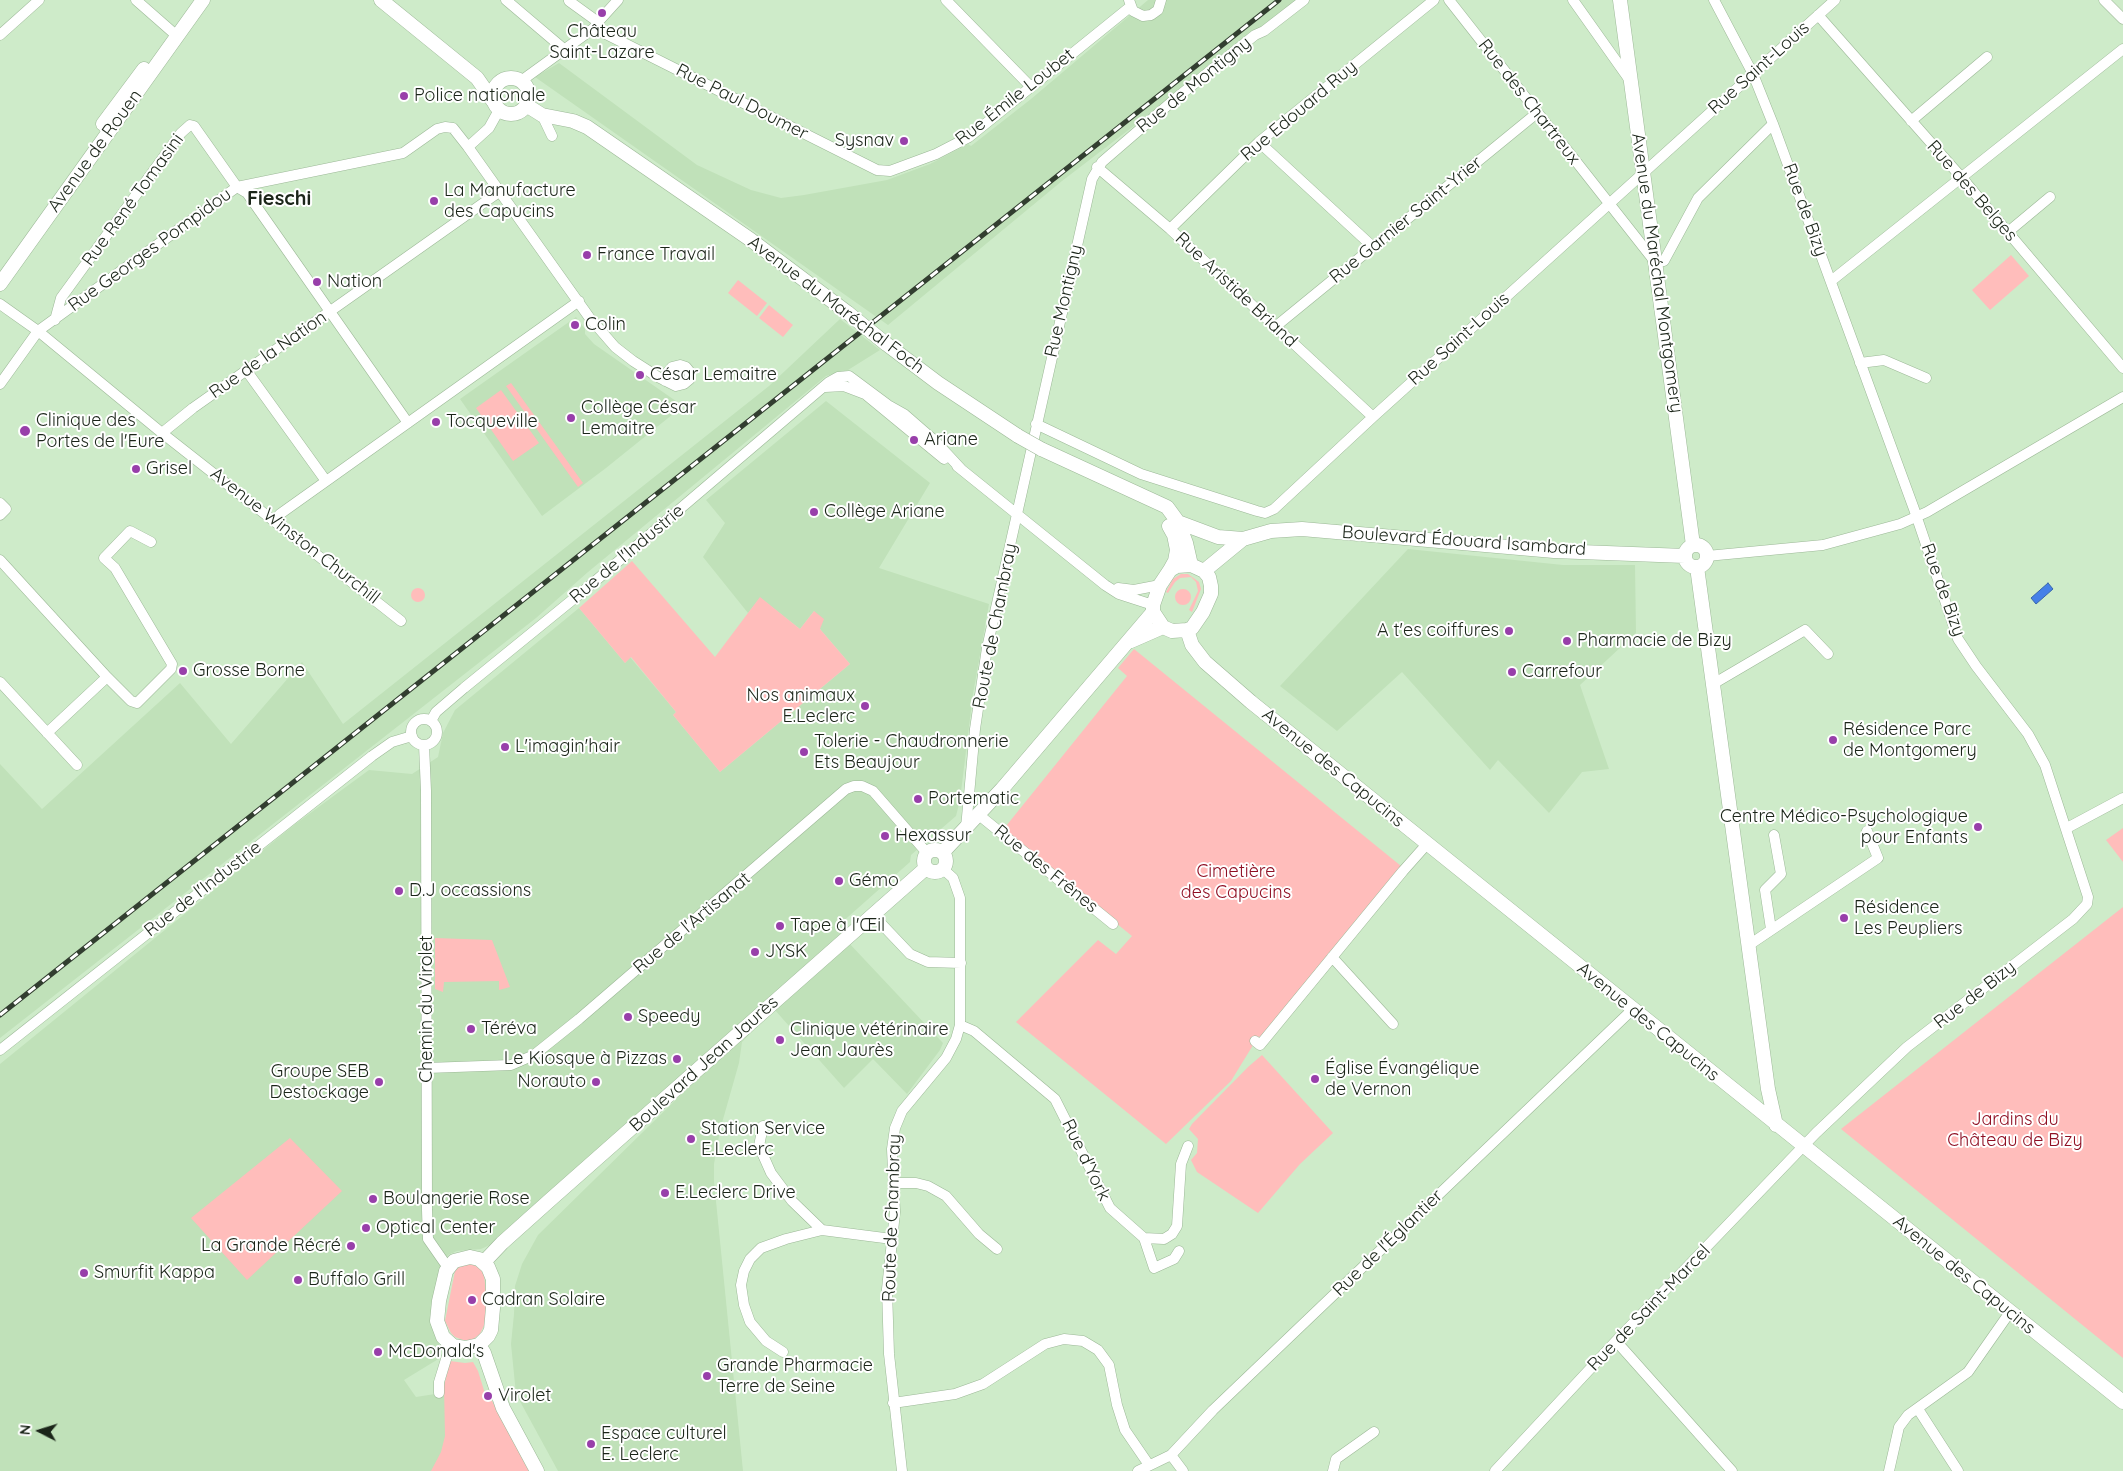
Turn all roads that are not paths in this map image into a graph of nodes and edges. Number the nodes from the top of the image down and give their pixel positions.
1 (39, 0) edge
2 (136, 0) edge
3 (203, 0) edge
4 (381, 0) edge
5 (506, 0) edge
6 (618, 0) edge
7 (946, 0) edge
8 (1161, 0) edge
9 (1304, 0) edge
10 (1434, 0) edge
11 (1449, 0) edge
12 (1573, 0) edge
13 (1620, 0) edge
14 (1714, 0) edge
15 (1835, 0) edge
16 (2104, 0) edge
17 (569, 1) edge
18 (1130, 4) edge
19 (1818, 15) junction
20 (2123, 19) edge
21 (596, 25) junction
22 (0, 35) edge
23 (176, 35) junction
24 (2123, 49) edge
25 (565, 50) junction
26 (1987, 57) dead end
27 (1753, 74) junction
28 (477, 78) junction
29 (500, 81) junction
30 (522, 81) junction
31 (1631, 82) junction
32 (1030, 86) junction
33 (496, 105) junction
34 (526, 105) junction
35 (1537, 113) junction
36 (1911, 121) junction
37 (1773, 124) junction
38 (1259, 142) junction
39 (468, 147) junction
40 (1097, 168) junction
41 (890, 171) joint
42 (1643, 172) junction
43 (1092, 178) joint
44 (1962, 178) junction
45 (64, 186) junction
46 (237, 187) junction
47 (499, 192) junction
48 (2050, 197) dead end
49 (1609, 204) junction
50 (1170, 229) junction
51 (2008, 232) junction
52 (1372, 246) junction
53 (1656, 263) junction
54 (0, 268) edge
55 (1831, 281) junction
56 (0, 284) edge
57 (578, 301) junction
58 (0, 304) edge
59 (329, 312) junction
60 (55, 320) junction
61 (1275, 327) junction
62 (38, 331) junction
63 (1860, 363) junction
64 (2123, 368) edge
65 (246, 370) junction
66 (1926, 378) dead end
67 (665, 381) dead end
68 (0, 384) edge
69 (825, 387) junction
70 (2123, 397) edge
71 (1373, 417) junction
72 (408, 423) junction
73 (1036, 424) junction
74 (162, 432) junction
75 (961, 469) junction
76 (326, 481) junction
77 (1151, 498) junction
78 (0, 503) edge
79 (1016, 514) junction
80 (0, 515) edge
81 (1916, 516) junction
82 (275, 520) junction
83 (1178, 522) junction
84 (1243, 539) junction
85 (151, 542) dead end
86 (1689, 550) junction
87 (1707, 556) junction
88 (0, 560) edge
89 (1191, 565) junction
90 (1697, 567) junction
91 (1170, 570) junction
92 (1204, 571) junction
93 (1105, 585) junction
94 (1160, 585) junction
95 (1153, 608) junction
96 (402, 621) dead end
97 (1163, 627) junction
98 (1186, 630) junction
99 (1130, 641) junction
100 (1828, 654) dead end
101 (108, 677) junction
102 (0, 682) edge
103 (1713, 684) junction
104 (431, 721) junction
105 (47, 733) junction
106 (412, 736) junction
107 (424, 745) junction
108 (77, 765) dead end
109 (2123, 798) edge
110 (979, 815) junction
111 (2067, 828) junction
112 (966, 830) junction
113 (1867, 831) dead end
114 (1774, 836) dead end
115 (1427, 844) junction
116 (943, 852) junction
117 (927, 853) junction
118 (926, 868) junction
119 (944, 869) junction
120 (872, 914) junction
121 (1113, 924) dead end
122 (1771, 929) junction
123 (1749, 945) junction
124 (1332, 957) junction
125 (961, 963) junction
126 (1633, 1009) junction
127 (961, 1020) junction
128 (1393, 1024) dead end
129 (1255, 1041) dead end
130 (0, 1050) edge
131 (427, 1068) junction
132 (1768, 1089) junction
133 (1753, 1107) junction
134 (1776, 1125) junction
135 (763, 1126) dead end
136 (1188, 1146) dead end
137 (1803, 1146) junction
138 (894, 1183) junction
139 (822, 1230) junction
140 (1144, 1238) junction
141 (892, 1239) junction
142 (997, 1249) dead end
143 (1179, 1251) dead end
144 (484, 1262) junction
145 (449, 1267) junction
146 (2010, 1312) junction
147 (1616, 1341) junction
148 (479, 1345) junction
149 (453, 1346) junction
150 (783, 1352) dead end
151 (439, 1394) dead end
152 (2123, 1402) edge
153 (893, 1403) junction
154 (1918, 1409) junction
155 (1374, 1432) dead end
156 (1170, 1454) junction
157 (1149, 1465) junction
158 (537, 1471) edge
159 (902, 1471) edge
160 (1138, 1471) edge
161 (1183, 1471) edge
162 (1333, 1471) edge
163 (1495, 1471) edge
164 (1732, 1471) edge
165 (1889, 1471) edge
166 (1958, 1471) edge

1 - 22 street
2 - 23 street
3 - 23 main road, Avenue de Rouen
4 - 28 main road
5 - 25 street
6 - 21 street
7 - 32 street
8 - 18 street
9 - 40 street, Rue de Montigny
10 - 38 street, Rue Edouard Ruy
11 - 35 street, Rue des Chartreux
12 - 31 street
13 - 31 main road, Avenue du Maréchal Montgomery
14 - 27 street, Rue de Bizy
15 - 19 street, Rue Saint-Louis
16 - 20 street
17 - 21 street, Rue Paul Doumer
18 - 32 street, Rue Émile Loubet
19 - 27 street, Rue Saint-Louis
19 - 36 street, Rue des Belges
21 - 25 street
21 - 41 street, Rue Paul Doumer
23 - 45 main road, Avenue de Rouen
24 - 44 street
25 - 30 street
26 - 36 street
27 - 37 street, Rue de Bizy
27 - 42 street, Rue Saint-Louis
28 - 29 main road
28 - 33 main road
29 - 30 main road
29 - 33 main road
30 - 34 main road
31 - 42 main road, Avenue du Maréchal Montgomery
32 - 41 street, Rue Émile Loubet
33 - 34 main road
33 - 39 street
34 - 77 main road, Avenue du Maréchal Foch, bridge
35 - 49 street, Rue des Chartreux
35 - 52 street, Rue Garnier Saint-Yrier
36 - 44 street, Rue des Belges
37 - 53 street
37 - 55 street, Rue de Bizy
38 - 50 street, Rue Edouard Ruy
38 - 52 street
39 - 46 street, Rue Georges Pompidou
39 - 47 street
40 - 43 street, Rue de Montigny
40 - 50 street, Rue Aristide Briand
42 - 49 street, Rue Saint-Louis
42 - 53 main road, Avenue du Maréchal Montgomery
43 - 73 street, Rue Montigny
44 - 51 street, Rue des Belges
44 - 55 street
45 - 54 main road, Avenue de Rouen
45 - 56 main road, Avenue de Rouen
46 - 59 street
46 - 60 street, Rue Georges Pompidou
46 - 60 street, Rue René Tomasini
47 - 57 street
47 - 59 street, Rue de la Nation
48 - 51 street
49 - 53 street, Rue des Chartreux
49 - 71 street, Rue Saint-Louis
50 - 61 street, Rue Aristide Briand
51 - 64 street, Rue des Belges
52 - 61 street, Rue Garnier Saint-Yrier
53 - 86 main road, Avenue du Maréchal Montgomery
55 - 63 street, Rue de Bizy
57 - 67 street
57 - 72 street
58 - 62 street, Avenue Winston Churchill
59 - 65 street, Rue de la Nation
59 - 72 street
60 - 62 street, Rue Georges Pompidou
61 - 71 street, Rue Aristide Briand
62 - 68 street
62 - 74 street, Avenue Winston Churchill
63 - 66 street
63 - 81 street, Rue de Bizy
65 - 74 street, Rue de la Nation
65 - 76 street
69 - 75 street
69 - 75 street, Rue de l'Industrie
69 - 104 street, Rue de l'Industrie
70 - 81 street
71 - 73 street, Rue Saint-Louis
72 - 76 street
73 - 79 street, Route de Chambray
74 - 82 street, Avenue Winston Churchill
75 - 79 street
76 - 82 street
77 - 83 main road, Avenue du Maréchal Foch
77 - 91 main road
78 - 80 street
79 - 93 street
79 - 112 street, Route de Chambray
81 - 87 street
81 - 111 street, Rue de Bizy
82 - 96 street, Avenue Winston Churchill
83 - 84 main road, Boulevard Édouard Isambard
83 - 89 main road, Avenue du Maréchal Foch
84 - 86 main road, Boulevard Édouard Isambard
84 - 92 main road, Boulevard Édouard Isambard
85 - 101 street
86 - 87 main road
86 - 90 main road
87 - 90 main road
88 - 101 street
89 - 91 main road
89 - 92 main road
90 - 103 main road
91 - 94 main road
92 - 98 main road
93 - 94 street
93 - 95 street
94 - 95 main road
95 - 97 main road
95 - 99 main road
97 - 98 main road
97 - 99 main road
98 - 115 main road, Avenue des Capucins
99 - 110 main road
100 - 103 street
101 - 105 street
102 - 105 street
103 - 123 main road
104 - 106 street
104 - 107 street
105 - 108 street
106 - 107 street
106 - 130 street, Rue de l'Industrie
107 - 131 street, Chemin du Virolet
109 - 111 street
110 - 112 main road
110 - 121 street, Rue des Frênes
111 - 137 street, Rue de Bizy
112 - 116 main road
113 - 122 street
114 - 122 street
115 - 124 street
115 - 126 main road, Avenue des Capucins
116 - 117 main road
116 - 119 main road
117 - 118 main road
117 - 131 street, Rue de l'Artisanat
118 - 119 main road
118 - 120 main road, Boulevard Jean Jaurès
119 - 125 street, Route de Chambray
120 - 125 street
120 - 144 main road, Boulevard Jean Jaurès
122 - 123 street
123 - 132 main road
124 - 128 street
124 - 129 street
125 - 127 street, Route de Chambray
126 - 133 main road, Avenue des Capucins
126 - 156 street, Rue de l'Églantier
127 - 138 street, Route de Chambray
127 - 140 street, Rue d'York
131 - 145 street, Chemin du Virolet
132 - 133 main road
132 - 134 main road
133 - 134 main road, Avenue des Capucins
134 - 137 main road, Avenue des Capucins
135 - 139 street
136 - 140 street
137 - 146 main road, Avenue des Capucins
137 - 147 street, Rue de Saint-Marcel
138 - 141 street, Route de Chambray
138 - 142 street
139 - 141 street
139 - 150 street
140 - 143 street
141 - 153 street, Route de Chambray
144 - 145 main road
144 - 148 main road
145 - 149 main road
146 - 152 main road, Avenue des Capucins
146 - 154 street
147 - 163 street, Rue de Saint-Marcel
147 - 164 street
148 - 149 main road
148 - 158 main road
149 - 151 street
153 - 157 street
153 - 159 street, Route de Chambray
154 - 165 street
154 - 166 street
155 - 162 street
156 - 157 street, Rue de l'Églantier
156 - 161 street
157 - 160 street, Rue de l'Églantier

